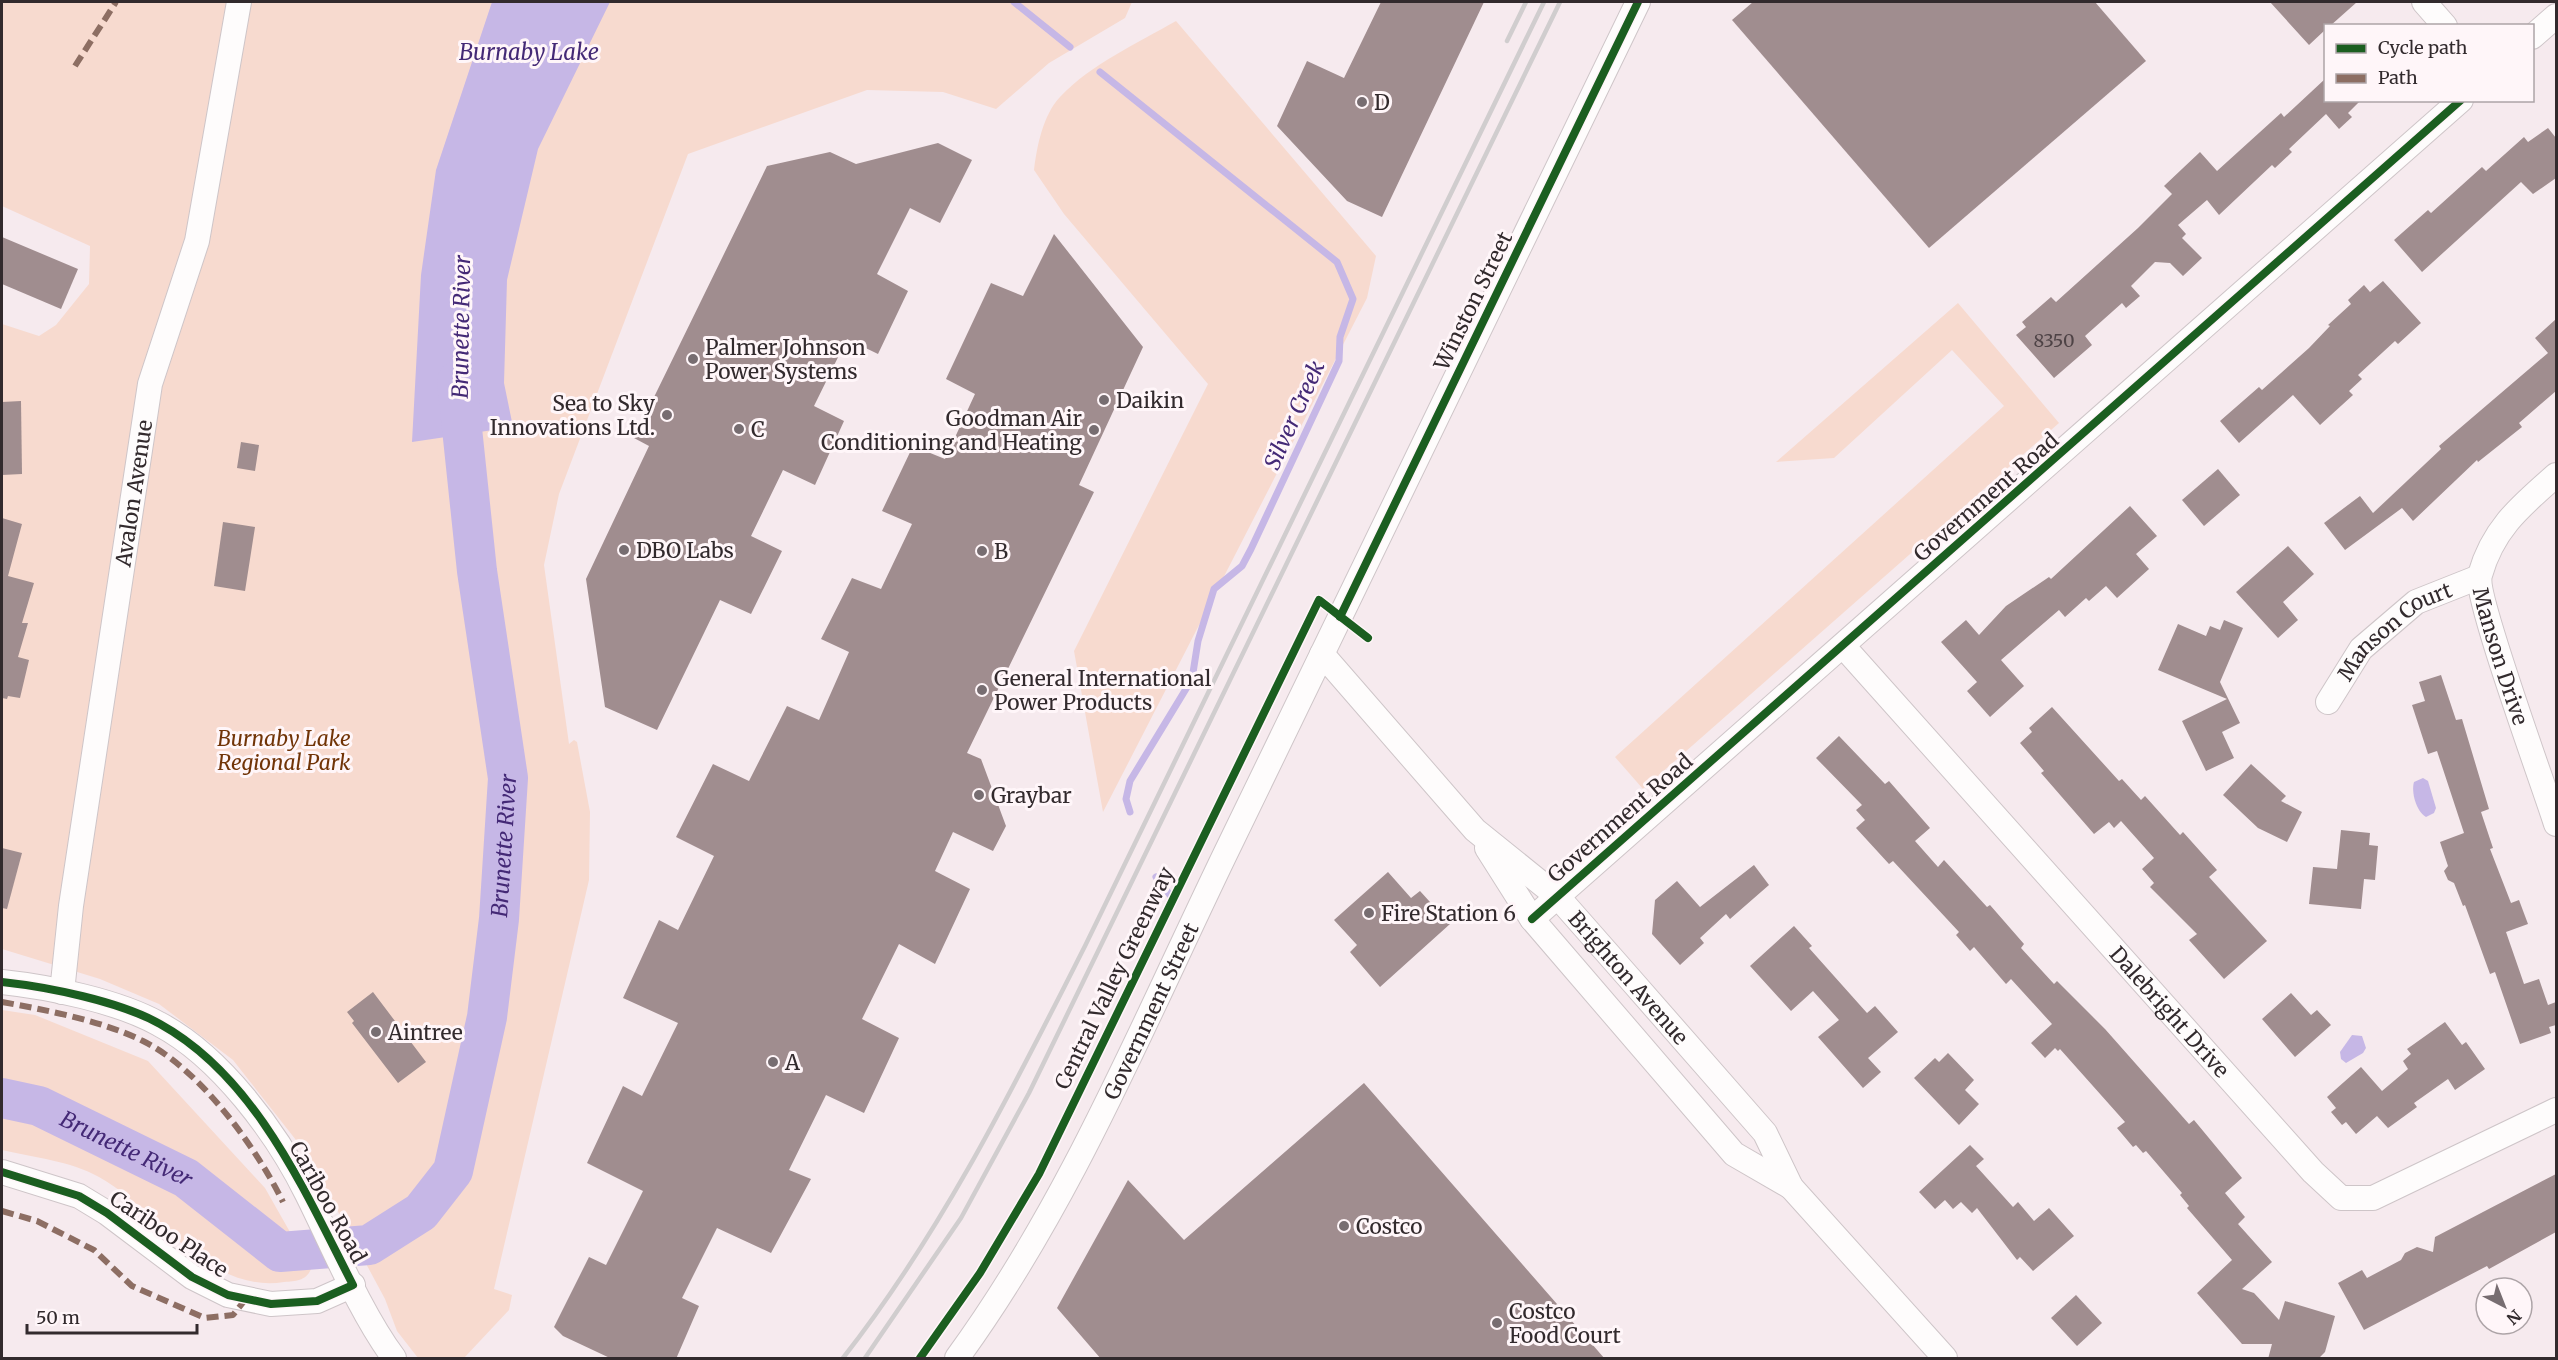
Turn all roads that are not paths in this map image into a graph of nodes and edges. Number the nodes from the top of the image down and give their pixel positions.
1 (239, 2) edge
2 (1638, 2) edge
3 (2424, 2) edge
4 (2556, 16) edge
5 (2443, 24) edge
6 (2534, 35) edge
7 (2459, 102) edge
8 (2556, 475) edge
9 (2479, 577) junction
10 (1844, 647) junction
11 (1322, 654) junction
12 (2328, 702) dead end
13 (2556, 824) edge
14 (1475, 830) junction
15 (1558, 897) junction
16 (1532, 919) junction
17 (2, 982) edge
18 (62, 992) junction
19 (2556, 1110) edge
20 (2, 1172) edge
21 (1791, 1187) junction
22 (353, 1285) junction
23 (394, 1359) edge
24 (957, 1359) edge
25 (1945, 1359) edge

1 - 18 street, Avalon Avenue
2 - 11 street, Winston Street
3 - 5 street
4 - 6 street
7 - 10 street, Government Road
8 - 9 street, Manson Drive
9 - 12 street, Manson Court
9 - 13 street, Manson Drive
10 - 15 street, Government Road
10 - 19 street, Dalebright Drive
11 - 14 street, Brighton Avenue
11 - 24 street, Government Street
14 - 15 street, Brighton Avenue
14 - 16 street, Brighton Avenue
15 - 16 street, Government Road
15 - 21 street, Brighton Avenue
16 - 21 street, Brighton Avenue
17 - 18 street, Cariboo Road
18 - 22 street, Cariboo Road
20 - 22 street, Cariboo Place
21 - 25 street, Brighton Avenue
22 - 23 street, Cariboo Road

